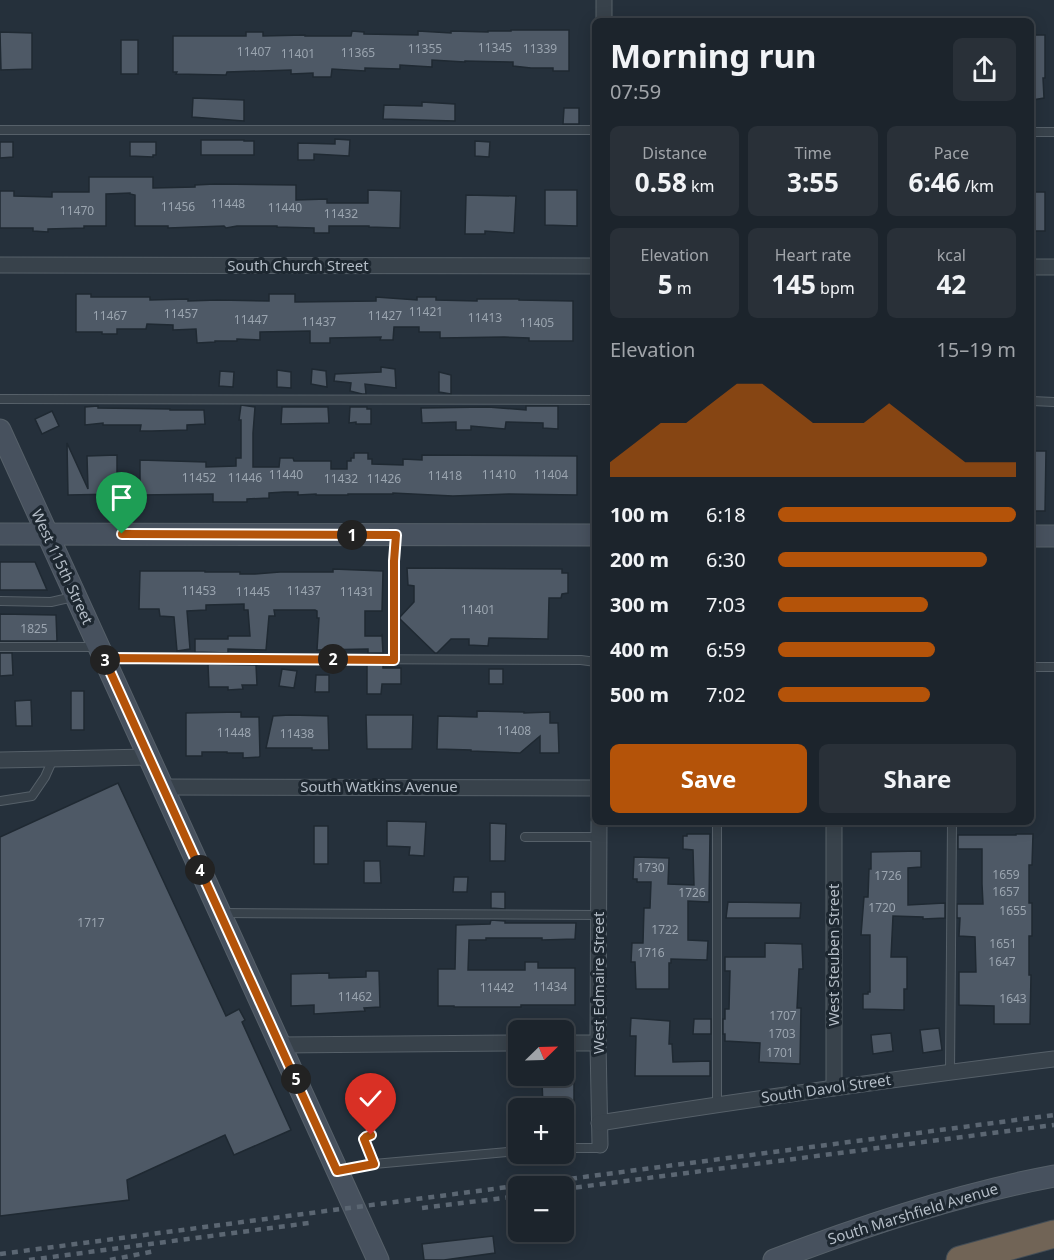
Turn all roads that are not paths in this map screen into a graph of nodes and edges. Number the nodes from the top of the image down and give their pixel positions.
1 (604, 0) edge
2 (604, 18) edge
3 (0, 130) edge
4 (592, 130) edge
5 (1034, 132) edge
6 (1054, 132) edge
7 (0, 266) edge
8 (592, 266) edge
9 (1034, 267) edge
10 (1054, 267) edge
11 (0, 399) edge
12 (592, 400) edge
13 (1034, 402) edge
14 (1054, 402) edge
15 (0, 430) edge
16 (0, 534) edge
17 (47, 534) junction
18 (396, 535) junction
19 (592, 535) edge
20 (1034, 536) edge
21 (1054, 536) edge
22 (76, 596) junction
23 (0, 601) edge
24 (0, 647) edge
25 (101, 652) junction
26 (394, 660) junction
27 (592, 661) edge
28 (1034, 667) edge
29 (1054, 667) edge
30 (149, 758) junction
31 (53, 759) junction
32 (0, 760) edge
33 (162, 787) junction
34 (592, 788) edge
35 (0, 801) edge
36 (717, 825) edge
37 (834, 825) edge
38 (951, 825) edge
39 (599, 830) edge
40 (525, 837) dead end
41 (220, 913) junction
42 (599, 915) junction
43 (508, 1043) edge
44 (574, 1043) edge
45 (598, 1043) junction
46 (280, 1044) junction
47 (1054, 1059) edge
48 (950, 1072) junction
49 (834, 1089) junction
50 (717, 1105) junction
51 (599, 1123) junction
52 (371, 1135) dead end
53 (600, 1145) joint
54 (574, 1148) edge
55 (508, 1152) edge
56 (374, 1164) junction
57 (337, 1171) junction
58 (1054, 1176) edge
59 (1054, 1234) edge
60 (378, 1260) edge
61 (774, 1260) edge
62 (960, 1260) edge

1 - 2 street
3 - 4 lane
5 - 6 lane
7 - 8 street, South Church Street
9 - 10 street
11 - 12 lane
13 - 14 lane
15 - 17 main road, West 115th Street
16 - 17 main road
17 - 18 main road
17 - 22 main road, West 115th Street
18 - 19 main road
18 - 26 lane
20 - 21 main road
22 - 23 lane
22 - 25 main road, West 115th Street
24 - 25 lane
25 - 26 lane
25 - 30 main road, West 115th Street
26 - 27 lane
28 - 29 lane
30 - 31 street
30 - 33 main road, West 115th Street
31 - 32 street
31 - 35 lane
33 - 34 street, South Watkins Avenue
33 - 41 main road, West 115th Street
36 - 50 lane
37 - 49 street, West Steuben Street
38 - 48 lane
39 - 40 lane
39 - 42 street, West Edmaire Street
41 - 42 lane
41 - 46 main road, West 115th Street
42 - 45 street, West Edmaire Street
43 - 46 street
44 - 45 street
45 - 51 street, West Edmaire Street
46 - 57 main road, West 115th Street
47 - 48 street, South Davol Street
48 - 49 street, South Davol Street
49 - 50 street, South Davol Street
50 - 51 street, South Davol Street
51 - 53 street, West Edmaire Street
52 - 56 lane
53 - 54 lane
55 - 56 lane
56 - 57 lane
57 - 60 main road, West 115th Street
58 - 61 main road, South Marshfield Avenue
59 - 62 highway

